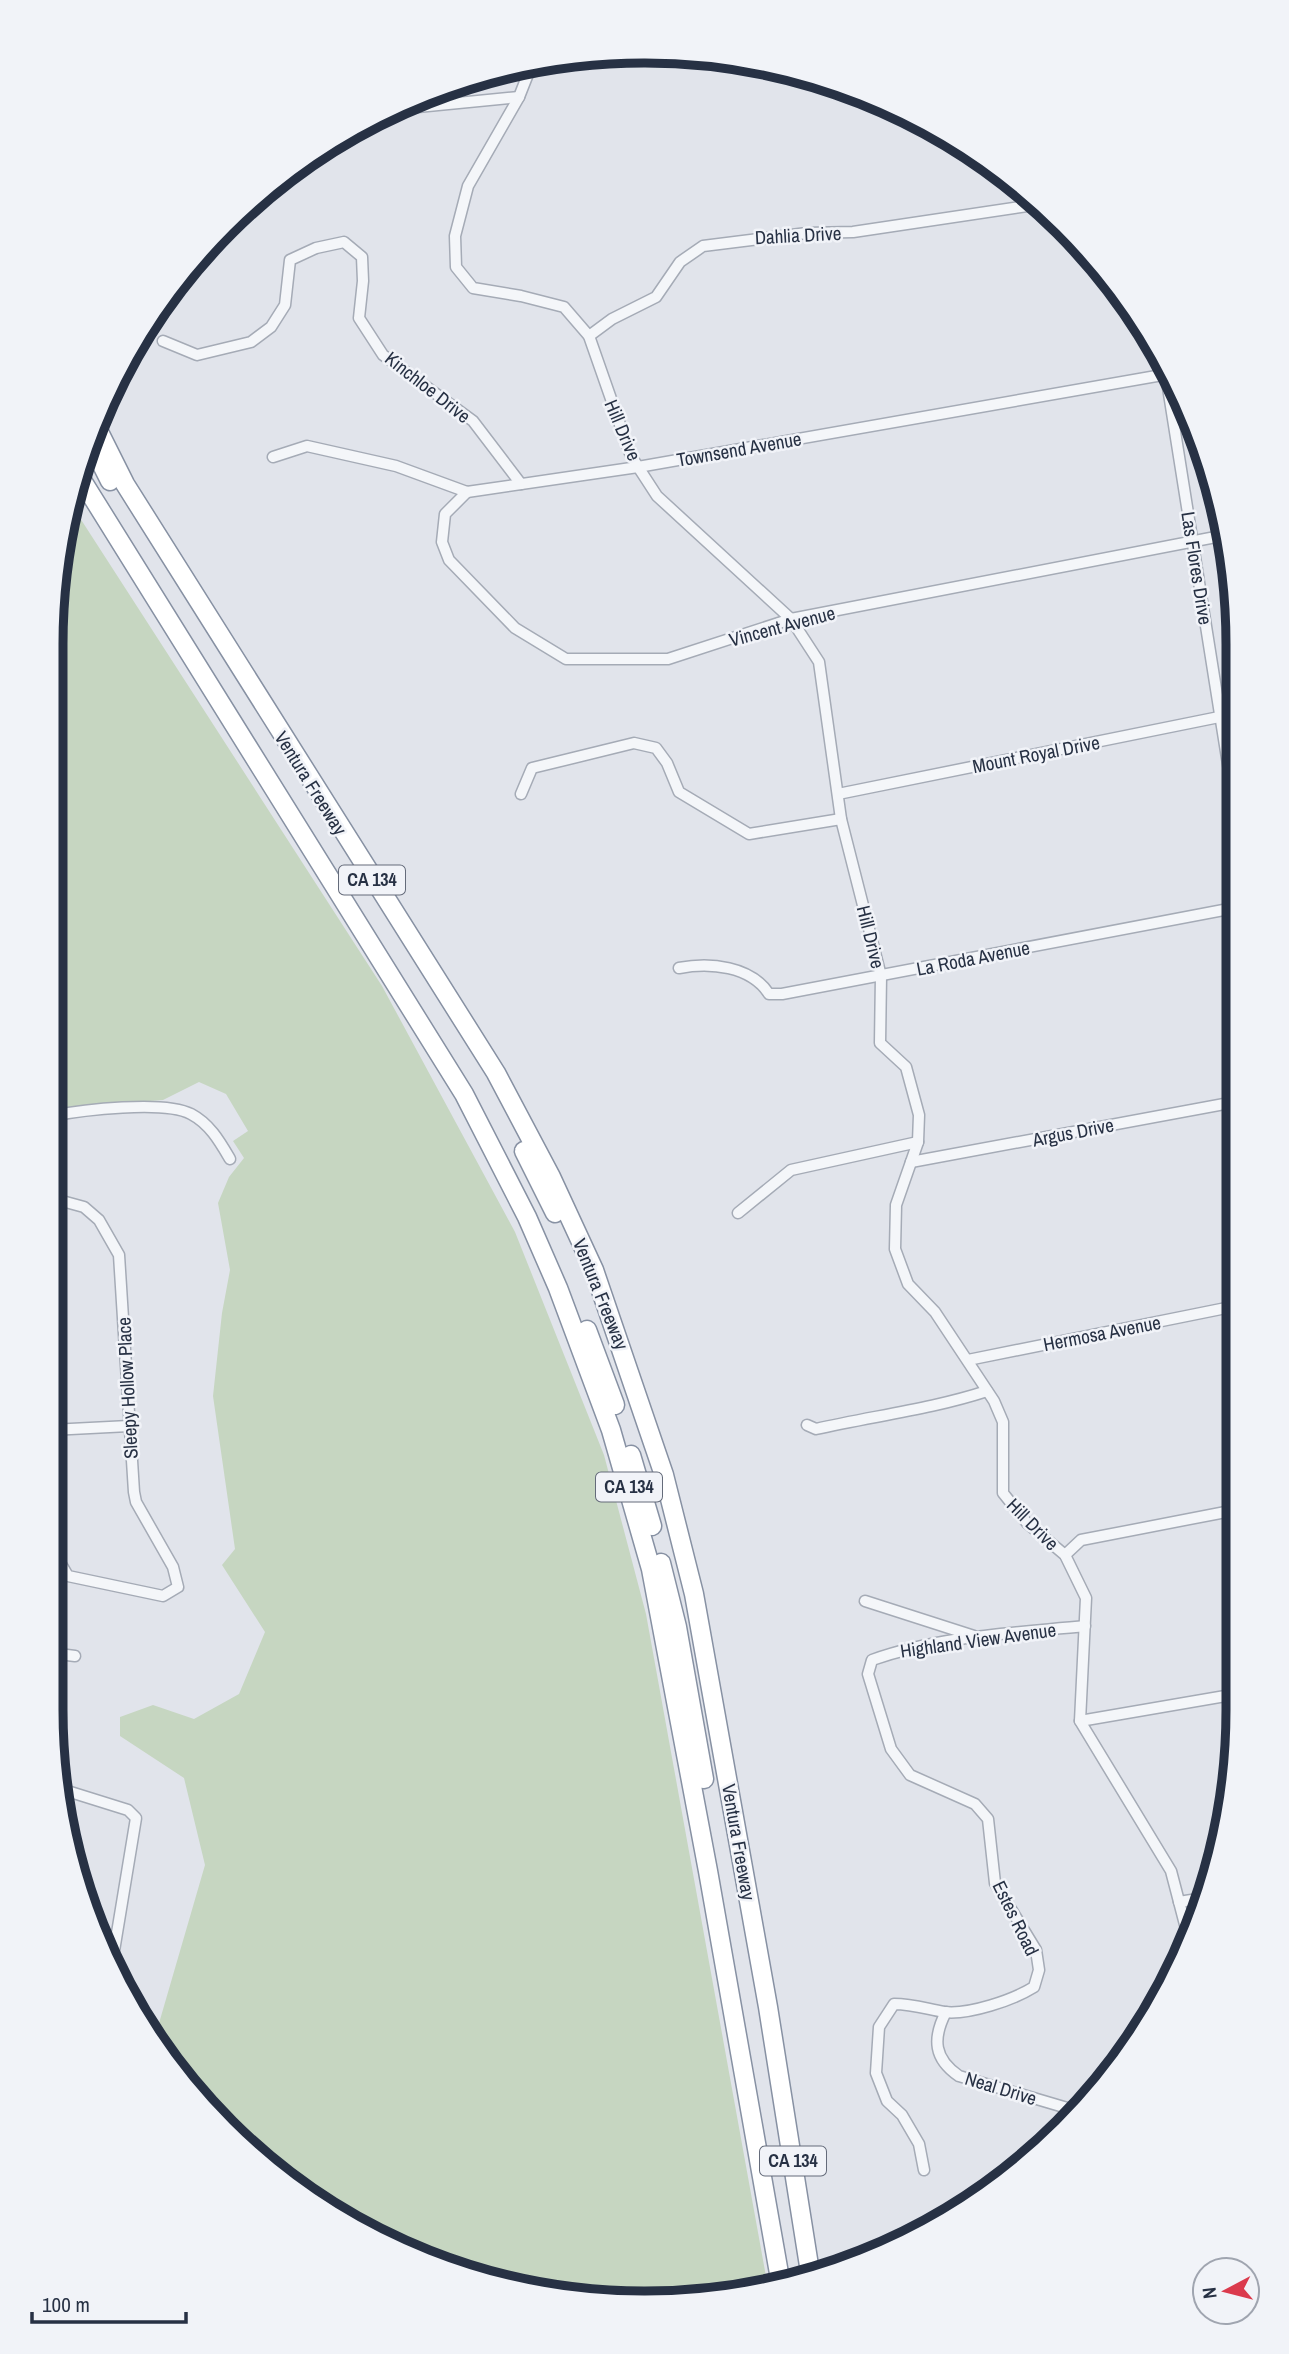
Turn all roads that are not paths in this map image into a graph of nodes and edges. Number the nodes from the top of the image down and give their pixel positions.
1 (528, 75) edge
2 (519, 97) junction
3 (424, 106) edge
4 (1027, 206) edge
5 (589, 336) junction
6 (163, 341) dead end
7 (1160, 375) edge
8 (1170, 397) edge
9 (102, 437) edge
10 (96, 453) edge
11 (273, 457) dead end
12 (638, 467) junction
13 (521, 484) junction
14 (85, 486) edge
15 (467, 492) junction
16 (1216, 537) edge
17 (1192, 541) junction
18 (791, 619) junction
19 (1226, 715) edge
20 (1220, 716) junction
21 (1226, 753) edge
22 (264, 772) junction
23 (521, 794) dead end
24 (838, 794) junction
25 (841, 819) junction
26 (1226, 910) edge
27 (679, 968) dead end
28 (881, 976) junction
29 (1226, 1104) edge
30 (63, 1115) edge
31 (918, 1142) junction
32 (230, 1159) dead end
33 (911, 1162) junction
34 (63, 1201) edge
35 (738, 1213) dead end
36 (1226, 1308) edge
37 (622, 1346) junction
38 (968, 1360) junction
39 (988, 1391) junction
40 (807, 1425) dead end
41 (129, 1426) junction
42 (63, 1429) edge
43 (1226, 1512) edge
44 (1065, 1555) junction
45 (63, 1567) edge
46 (865, 1601) dead end
47 (1085, 1626) junction
48 (977, 1637) junction
49 (63, 1654) edge
50 (75, 1656) dead end
51 (872, 1660) joint
52 (1226, 1696) edge
53 (1080, 1721) junction
54 (69, 1792) edge
55 (1194, 1900) edge
56 (1179, 1902) junction
57 (1185, 1924) edge
58 (114, 1948) edge
59 (946, 2012) junction
60 (774, 2049) junction
61 (1068, 2108) edge
62 (924, 2170) dead end
63 (809, 2267) edge
64 (799, 2270) edge
65 (790, 2272) edge
66 (779, 2275) edge

1 - 2 street, Hill Drive
2 - 3 street
2 - 5 street, Hill Drive
4 - 5 street, Dahlia Drive
5 - 12 street, Hill Drive
6 - 13 street, Kinchloe Drive
7 - 12 street, Townsend Avenue
8 - 17 street, Las Flores Drive
9 - 37 highway, Ventura Freeway / CA 134
10 - 37 highway
11 - 15 street, Townsend Avenue
12 - 13 street, Townsend Avenue
12 - 18 street, Hill Drive
13 - 15 street, Townsend Avenue
14 - 22 highway, Ventura Freeway / CA 134
15 - 18 street, Vincent Avenue
16 - 17 street, Vincent Avenue
17 - 18 street, Vincent Avenue
17 - 20 street, Las Flores Drive
18 - 24 street, Hill Drive
19 - 20 street, Mount Royal Drive
20 - 21 street, Las Flores Drive
20 - 24 street, Mount Royal Drive
22 - 65 highway
22 - 66 highway, Ventura Freeway / CA 134
23 - 25 street
24 - 25 street, Hill Drive
25 - 28 street, Hill Drive
26 - 28 street, La Roda Avenue
27 - 28 street, La Roda Avenue
28 - 31 street, Hill Drive
29 - 33 street, Argus Drive
30 - 32 street
31 - 33 street, Hill Drive
31 - 35 street
33 - 38 street, Hill Drive
34 - 41 street, Sleepy Hollow Place
36 - 38 street, Hermosa Avenue
37 - 60 highway, Ventura Freeway / CA 134
38 - 39 street, Hill Drive
39 - 40 street
39 - 44 street, Hill Drive
41 - 42 street
41 - 45 street, Sleepy Hollow Place
43 - 44 street
44 - 47 street, Hill Drive
46 - 48 street
47 - 48 street, Highland View Avenue
47 - 53 street, Hill Drive
48 - 51 street, Highland View Avenue
49 - 50 street
51 - 59 street, Estes Road
52 - 53 street
53 - 56 street
54 - 58 street
55 - 56 street
56 - 57 street
59 - 61 street, Neal Drive
59 - 62 street, Estes Road
60 - 63 highway, Ventura Freeway / CA 134
60 - 64 highway

